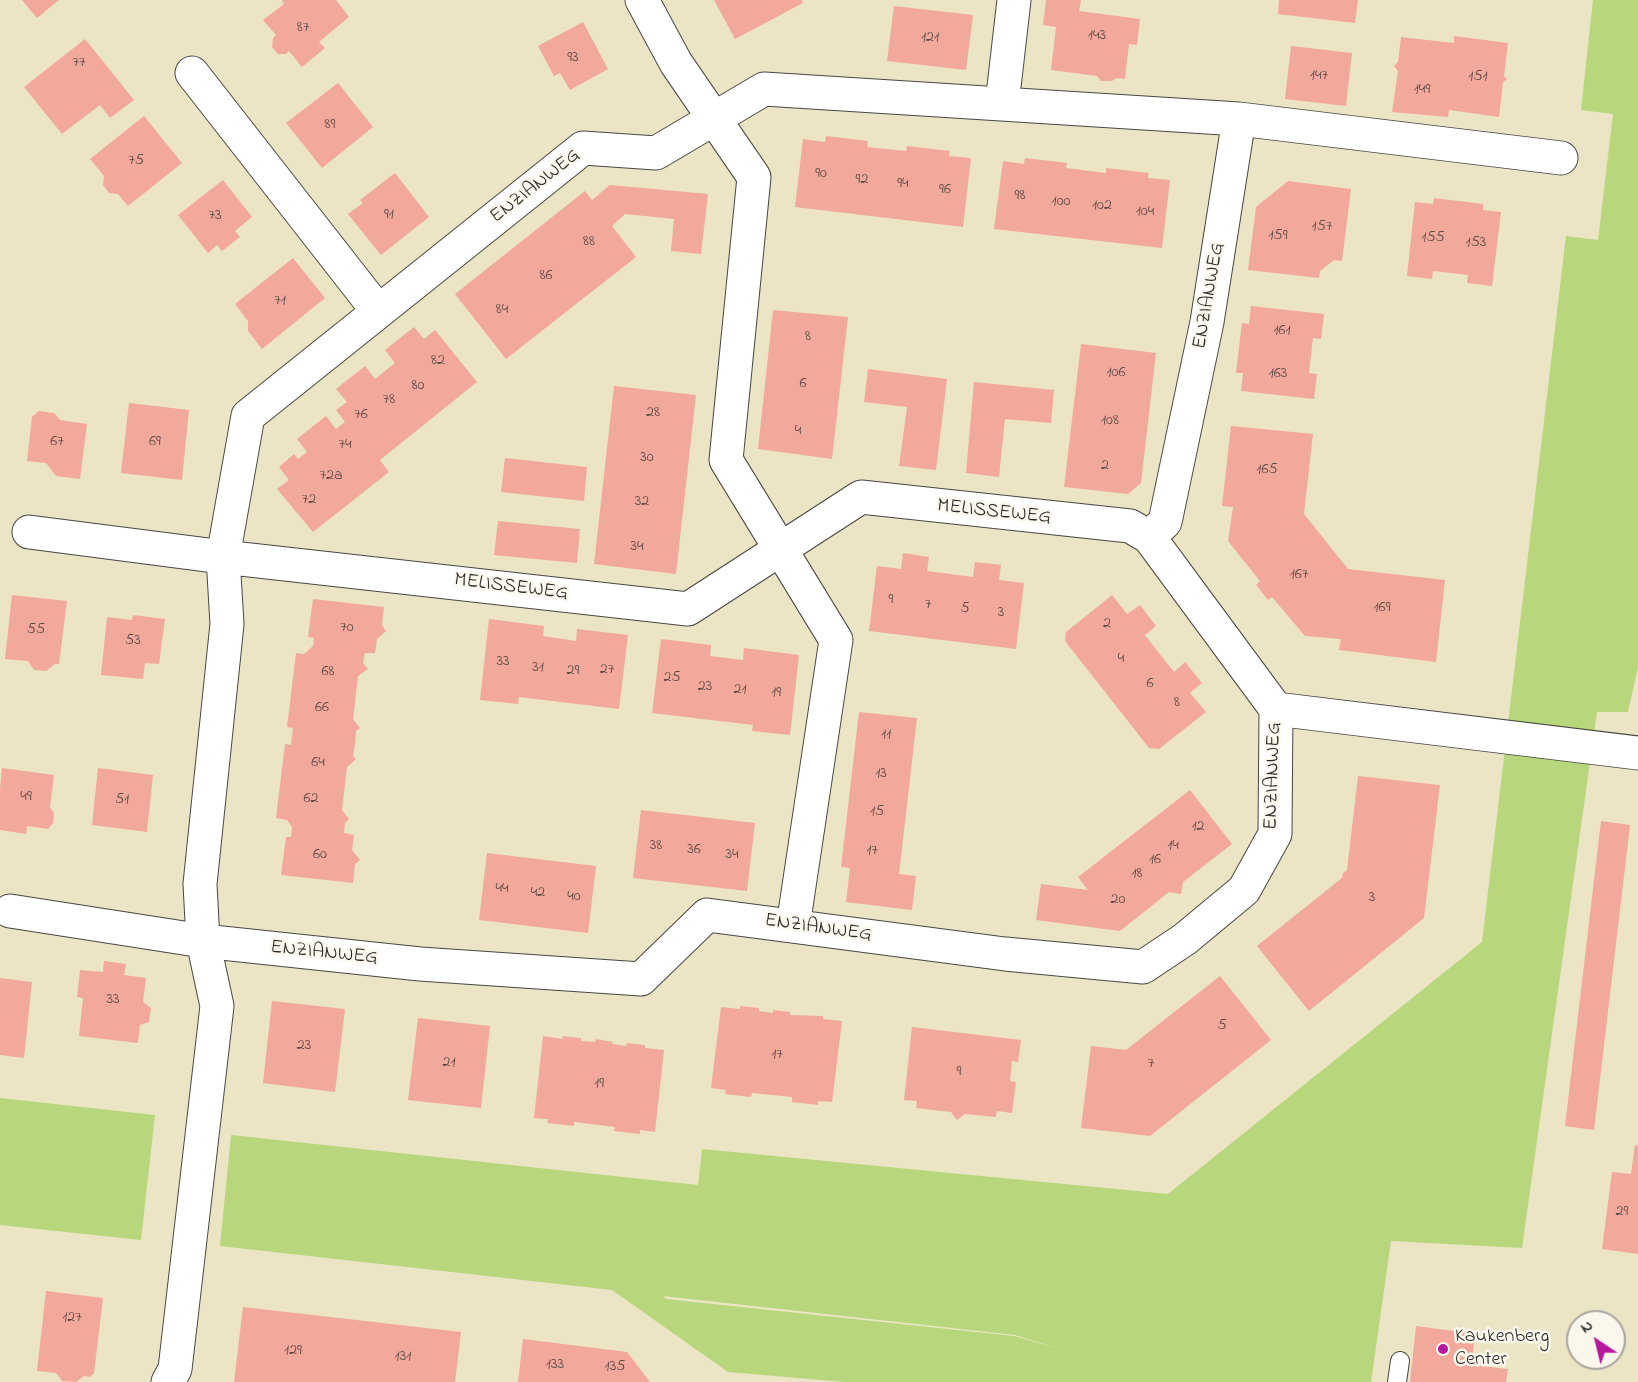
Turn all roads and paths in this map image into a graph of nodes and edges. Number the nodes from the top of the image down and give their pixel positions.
1 (642, 0) edge
2 (1014, 0) edge
3 (192, 73) dead end
4 (1002, 104) junction
5 (714, 119) junction
6 (1239, 119) junction
7 (1561, 158) dead end
8 (378, 311) junction
9 (29, 532) dead end
10 (1149, 537) junction
11 (781, 550) junction
12 (223, 557) junction
13 (1276, 709) junction
14 (1638, 753) edge
15 (10, 911) dead end
16 (793, 926) junction
17 (203, 941) junction
18 (1400, 1360) dead end
19 (168, 1382) edge
20 (1397, 1382) edge

1 - 5 street
2 - 4 street
3 - 8 street
4 - 5 street, ENZIANWEG
4 - 6 street, ENZIANWEG
5 - 8 street, ENZIANWEG
5 - 11 street
6 - 7 street, ENZIANWEG
6 - 10 street, ENZIANWEG
8 - 12 street, ENZIANWEG
9 - 12 street
10 - 11 street, MELISSEWEG
10 - 13 street, ENZIANWEG
11 - 12 street, MELISSEWEG
11 - 16 street
12 - 17 street, ENZIANWEG
13 - 14 street, ENZIANWEG
13 - 16 street, ENZIANWEG
15 - 17 street, ENZIANWEG
16 - 17 street, ENZIANWEG
17 - 19 street, ENZIANWEG
18 - 20 lane

